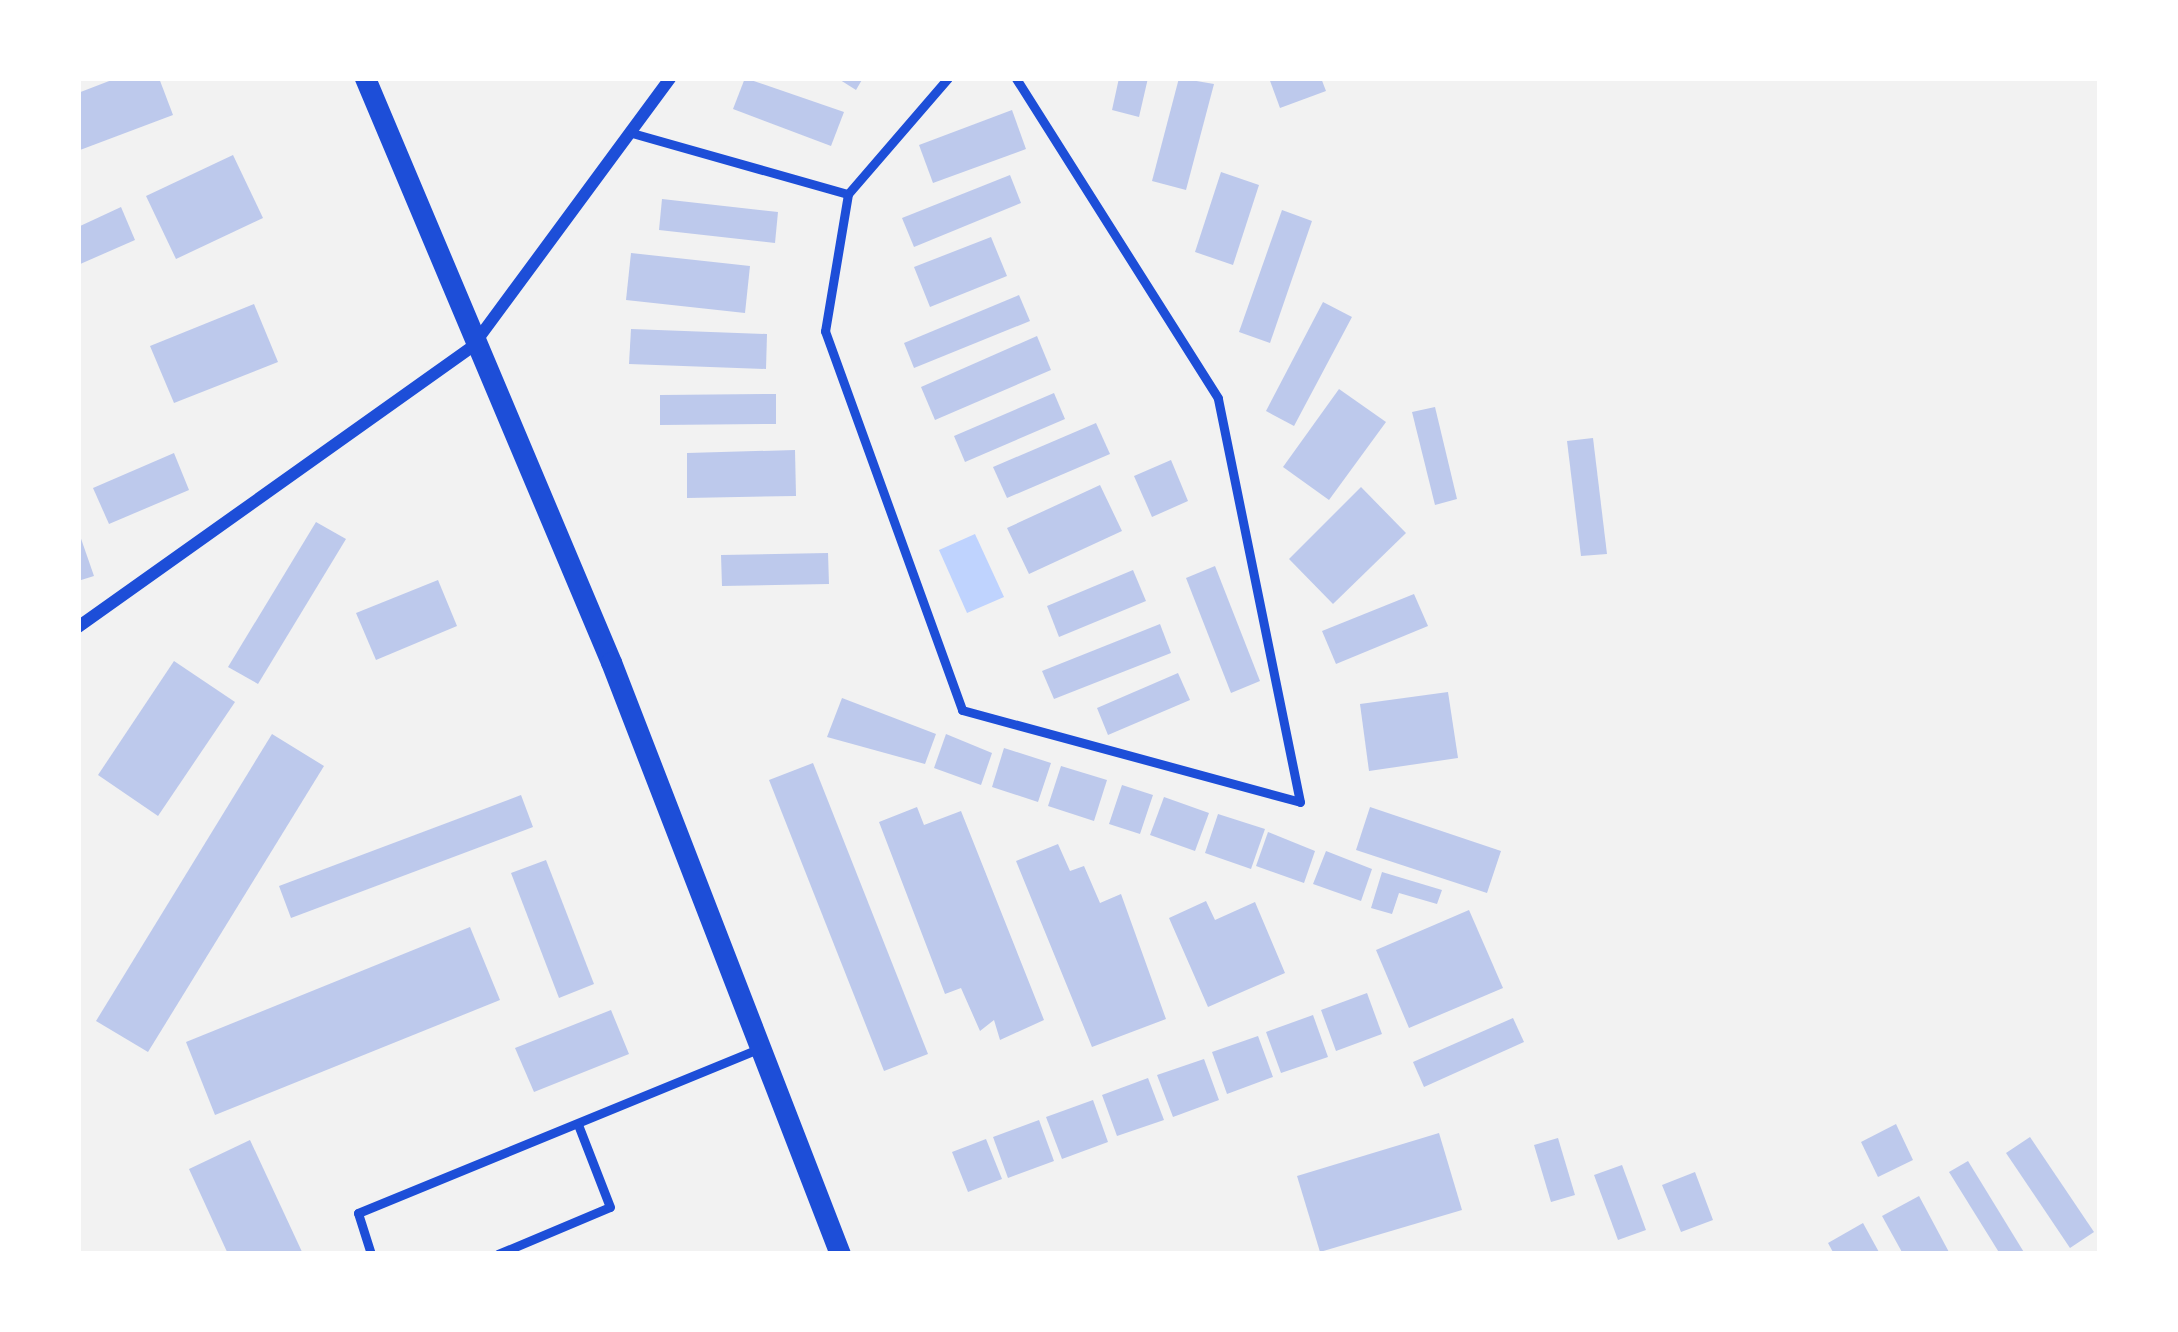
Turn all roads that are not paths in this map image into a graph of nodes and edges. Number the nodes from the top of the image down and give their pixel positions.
1 (364, 78) edge
2 (670, 78) edge
3 (948, 78) edge
4 (1016, 78) edge
5 (632, 133) junction
6 (848, 194) junction
7 (472, 347) junction
8 (78, 627) edge
9 (758, 1048) junction
10 (579, 1127) junction
11 (371, 1254) edge
12 (498, 1254) edge
13 (840, 1254) edge

1 - 7 street
2 - 5 street
3 - 6 lane
4 - 6 lane
5 - 6 lane
5 - 7 street
7 - 8 street
7 - 9 street
9 - 10 lane
9 - 13 street
10 - 11 lane
10 - 12 lane

